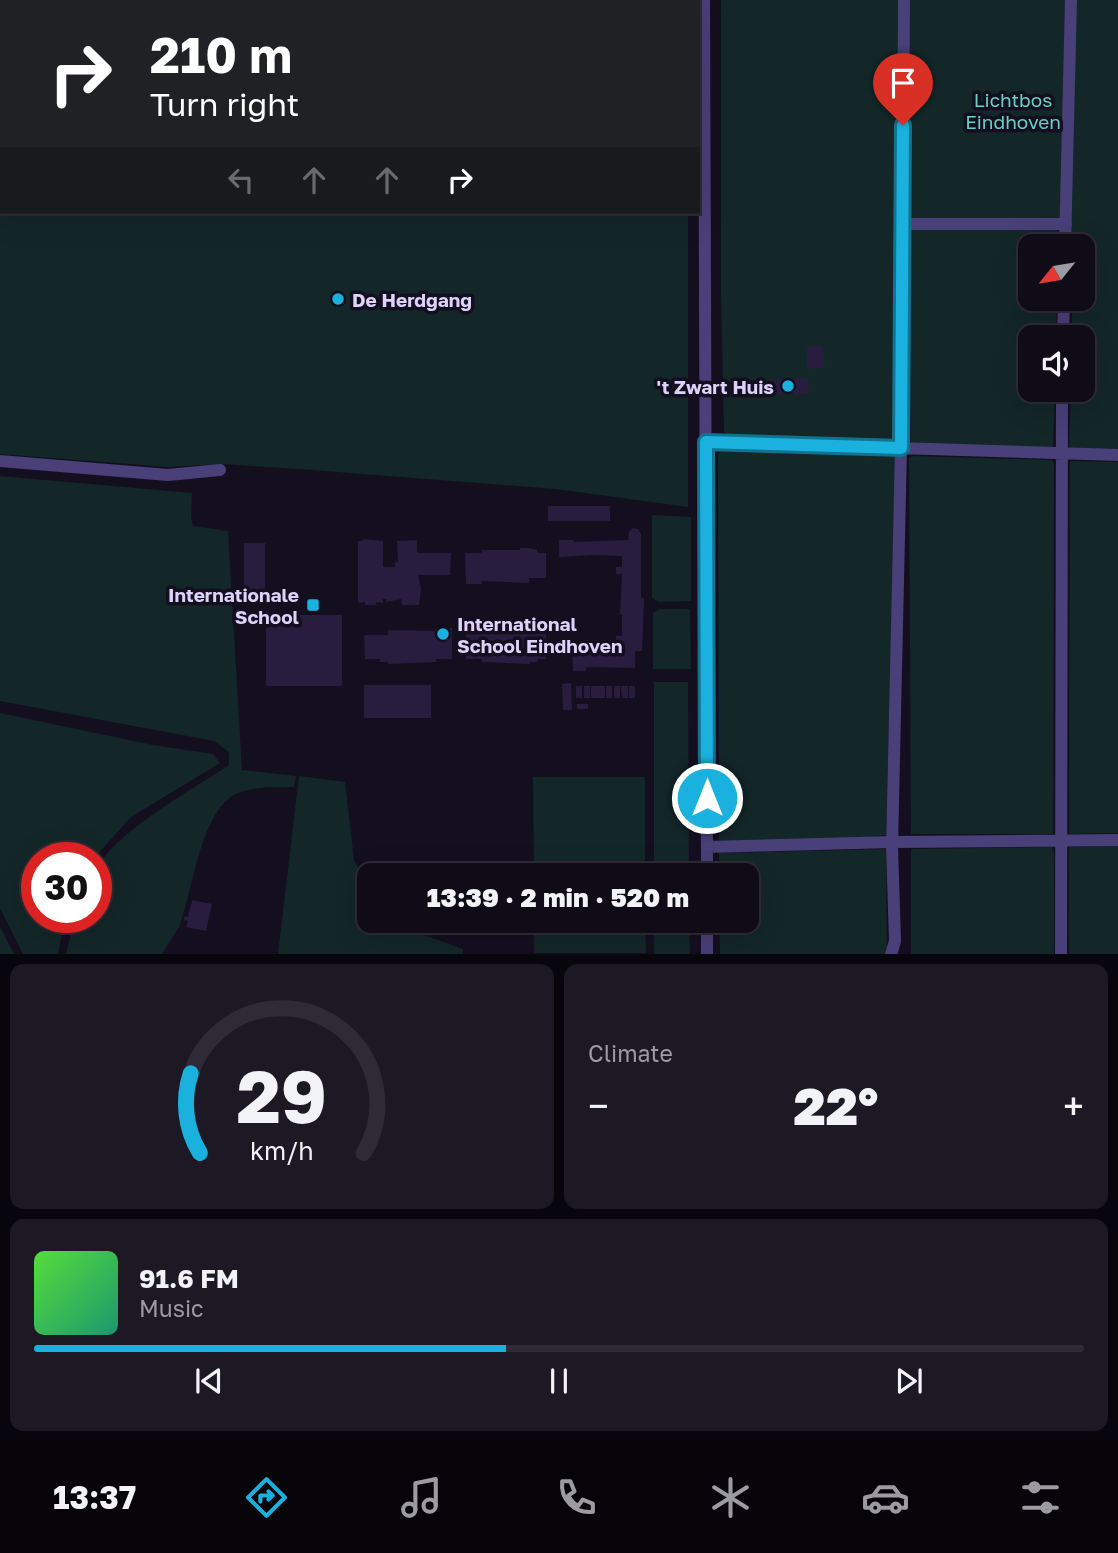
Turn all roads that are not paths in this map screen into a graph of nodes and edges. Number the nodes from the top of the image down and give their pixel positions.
1 (704, 0) edge
2 (904, 0) edge
3 (1071, 0) edge
4 (1066, 224) junction
5 (903, 225) junction
6 (1066, 234) edge
7 (1062, 402) edge
8 (706, 442) junction
9 (901, 448) junction
10 (1061, 453) junction
11 (1118, 455) edge
12 (0, 461) edge
13 (220, 470) dead end
14 (1061, 840) junction
15 (1118, 840) edge
16 (892, 842) junction
17 (707, 847) junction
18 (707, 863) edge
19 (707, 933) edge
20 (708, 954) edge
21 (891, 954) edge
22 (1061, 954) edge

1 - 8 street
2 - 5 street
3 - 4 street
4 - 5 street
4 - 6 street
5 - 9 street
7 - 10 street
8 - 9 street
8 - 17 street
9 - 10 street
9 - 16 street
10 - 11 street
10 - 14 street
12 - 13 street
14 - 15 street
14 - 16 street
14 - 22 street
16 - 17 street
16 - 21 street
17 - 18 street
19 - 20 street

